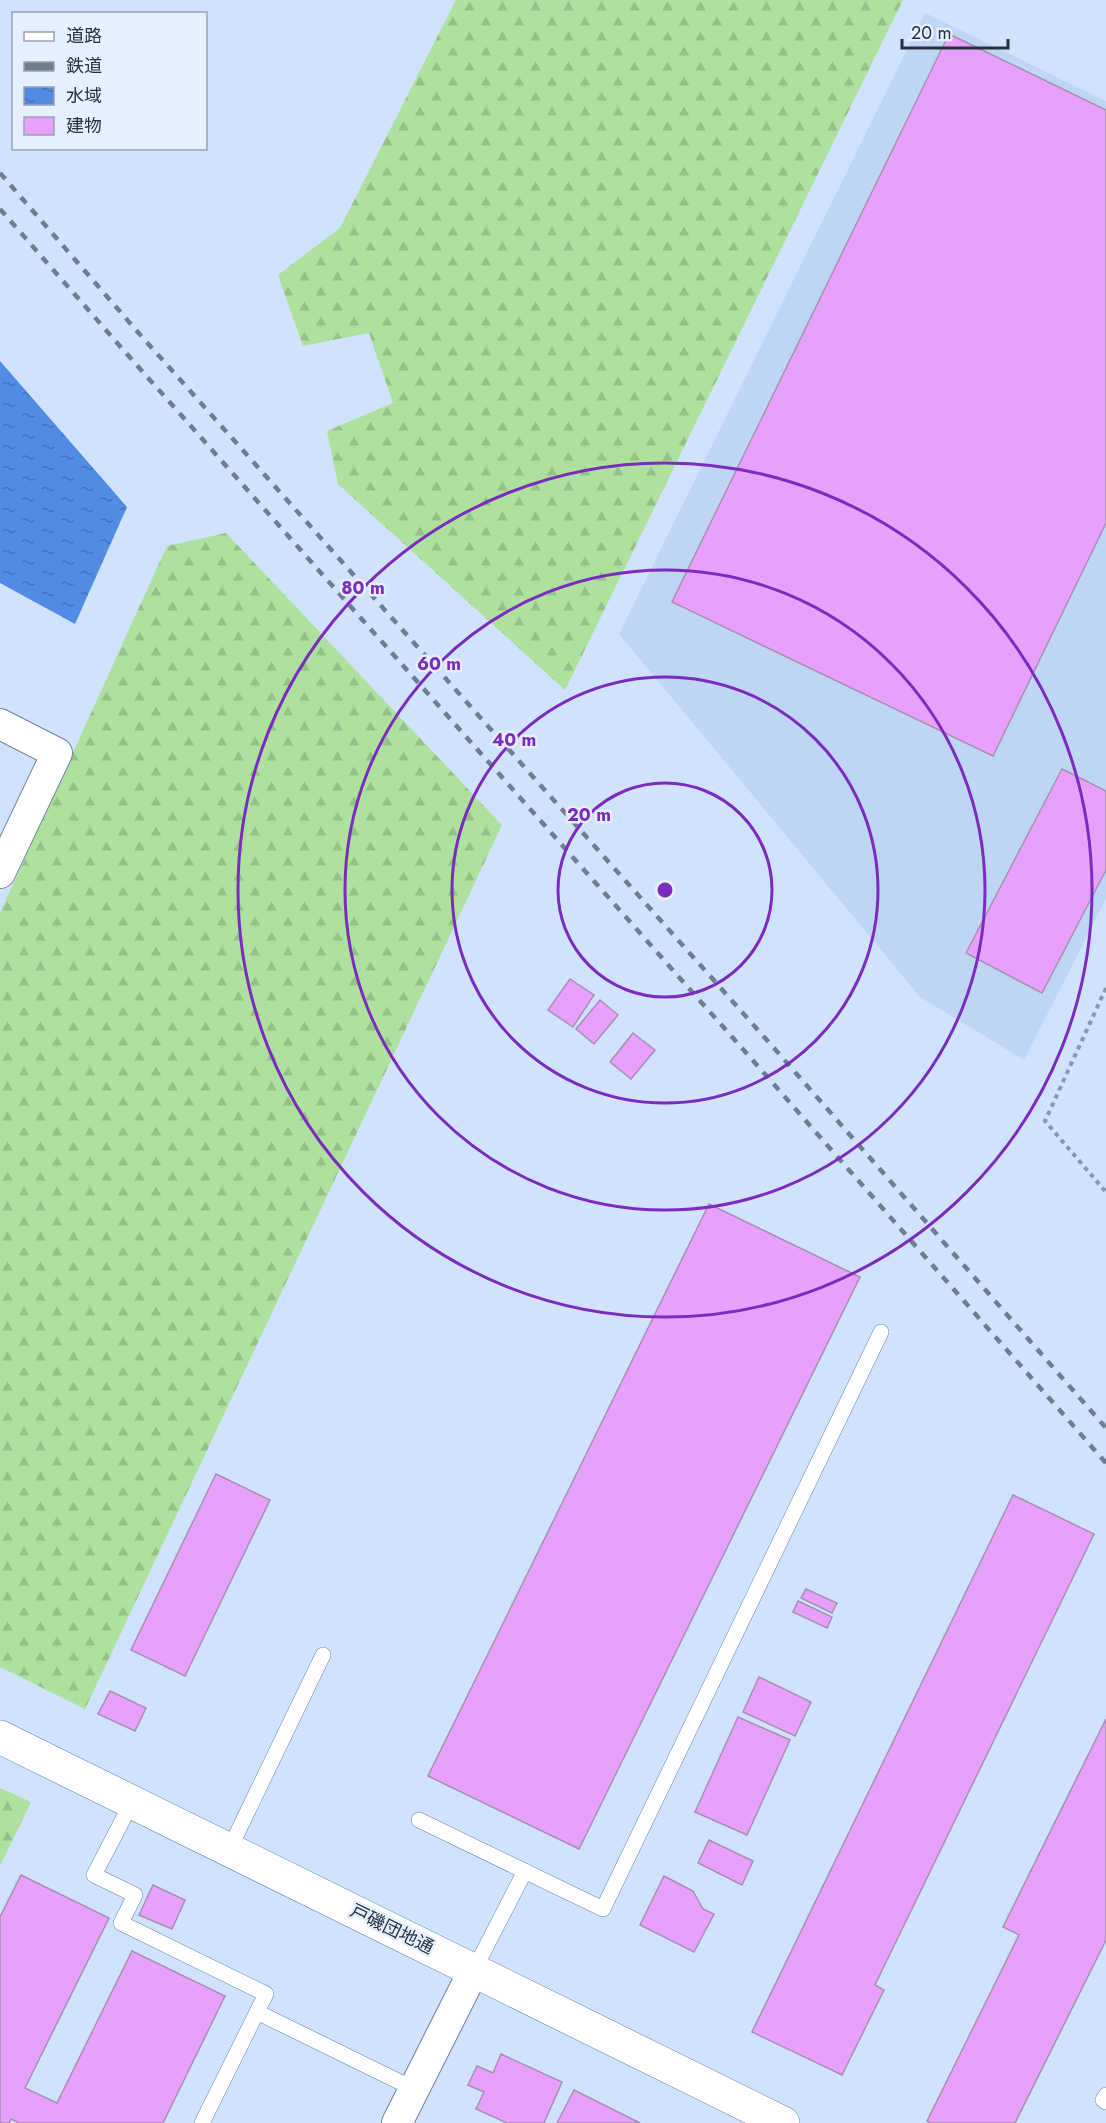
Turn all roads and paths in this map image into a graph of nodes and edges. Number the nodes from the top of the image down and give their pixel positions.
1 (0, 724) edge
2 (0, 873) edge
3 (1106, 988) edge
4 (1106, 1192) edge
5 (881, 1332) dead end
6 (323, 1655) dead end
7 (0, 1737) edge
8 (132, 1802) junction
9 (419, 1820) dead end
10 (229, 1850) junction
11 (525, 1871) junction
12 (474, 1970) junction
13 (257, 2012) junction
14 (414, 2089) junction
15 (1106, 2095) edge
16 (1106, 2102) edge
17 (202, 2123) edge
18 (397, 2123) edge
19 (783, 2123) edge

1 - 2 street
3 - 4 path
5 - 11 lane
6 - 10 lane
7 - 8 street, 戸磯団地通
8 - 10 street, 戸磯団地通
8 - 13 lane
9 - 11 lane
10 - 12 street, 戸磯団地通
11 - 12 lane
12 - 14 street
12 - 19 street, 戸磯団地通
13 - 14 lane
13 - 17 lane
14 - 18 street
15 - 16 lane

